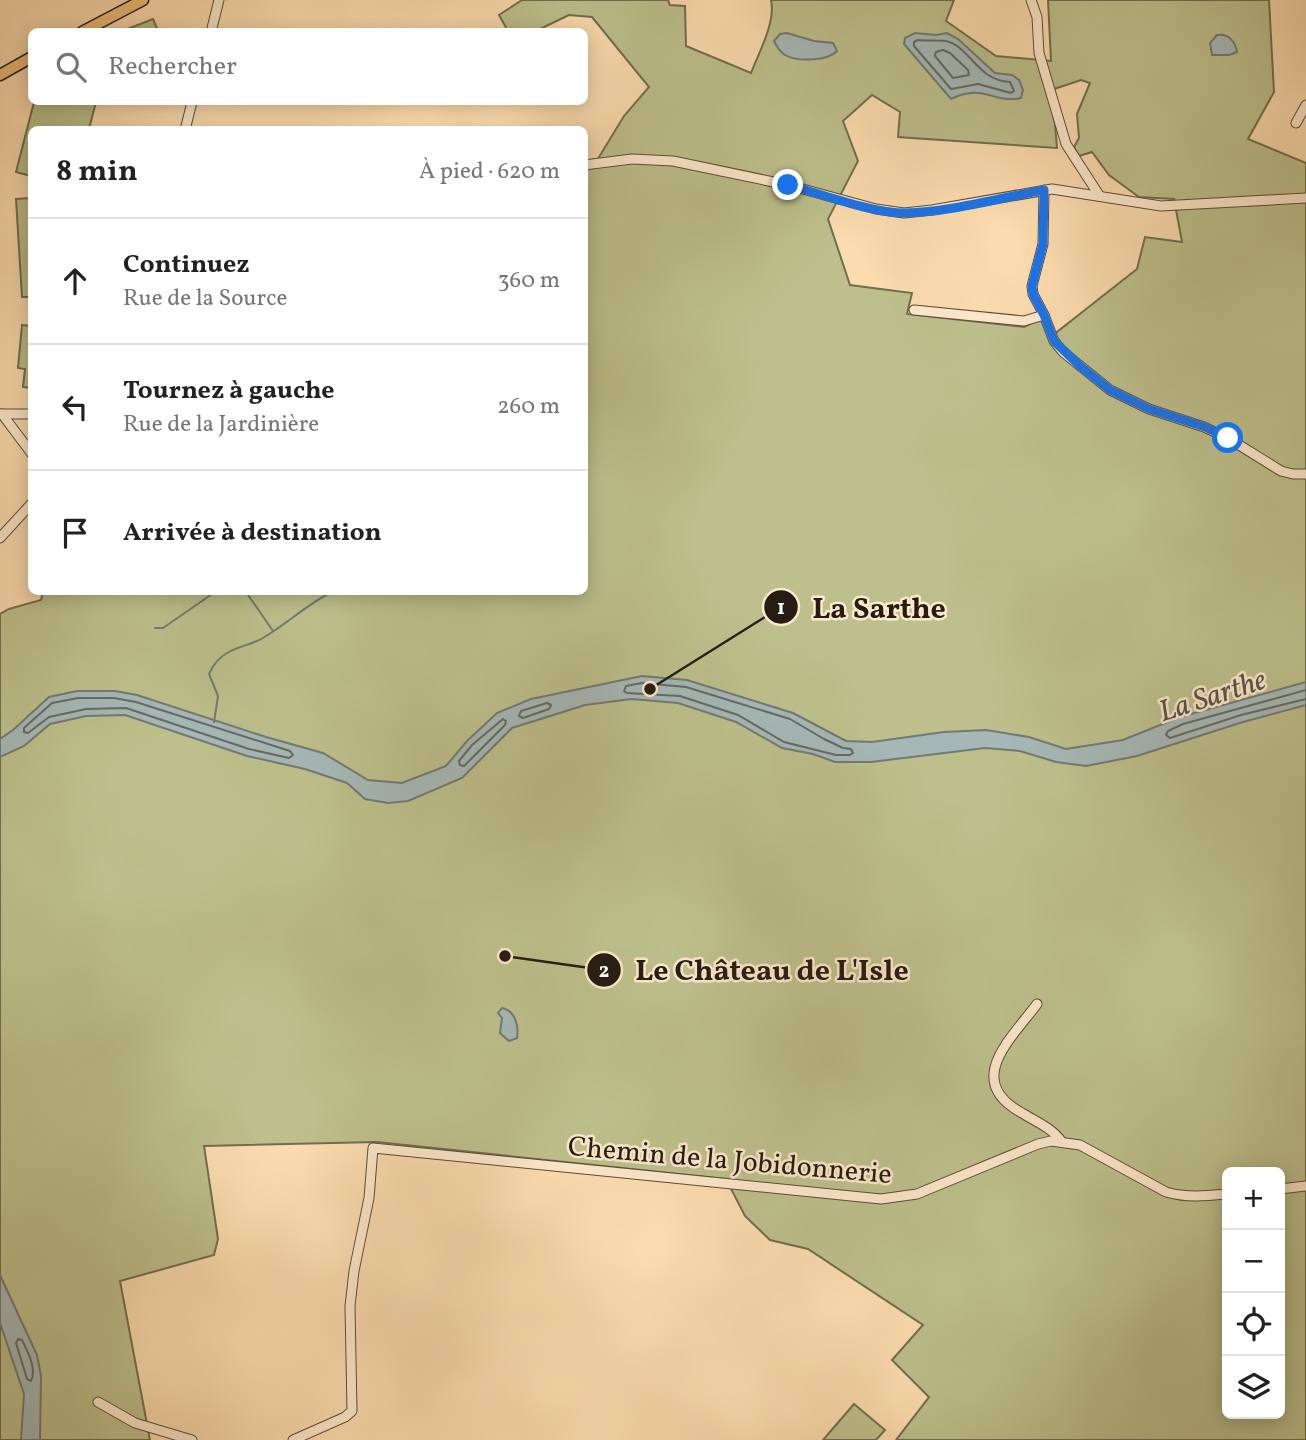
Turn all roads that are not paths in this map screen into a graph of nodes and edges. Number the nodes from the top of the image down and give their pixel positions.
1 (143, 0) edge
2 (219, 0) edge
3 (1031, 0) edge
4 (90, 28) edge
5 (212, 28) edge
6 (28, 59) edge
7 (0, 75) edge
8 (191, 105) edge
9 (1306, 105) edge
10 (1296, 123) dead end
11 (186, 126) edge
12 (588, 164) edge
13 (1044, 190) junction
14 (1099, 195) junction
15 (1306, 198) edge
16 (914, 310) dead end
17 (1044, 315) junction
18 (1, 414) edge
19 (28, 414) edge
20 (28, 449) edge
21 (1306, 474) edge
22 (28, 507) edge
23 (0, 538) edge
24 (1037, 1004) dead end
25 (1061, 1141) junction
26 (1306, 1186) edge
27 (1285, 1188) edge
28 (1222, 1194) edge
29 (98, 1402) dead end
30 (192, 1440) edge
31 (293, 1440) edge

1 - 4 main road
2 - 5 street
3 - 14 street
6 - 7 main road
8 - 11 street
9 - 10 street
12 - 13 street
13 - 14 street
13 - 17 street
14 - 15 street
16 - 17 street
17 - 21 street
18 - 19 street
18 - 20 street
22 - 23 street
24 - 25 street
25 - 28 street
25 - 31 street, Chemin de la Jobidonnerie
26 - 27 street
29 - 30 street

